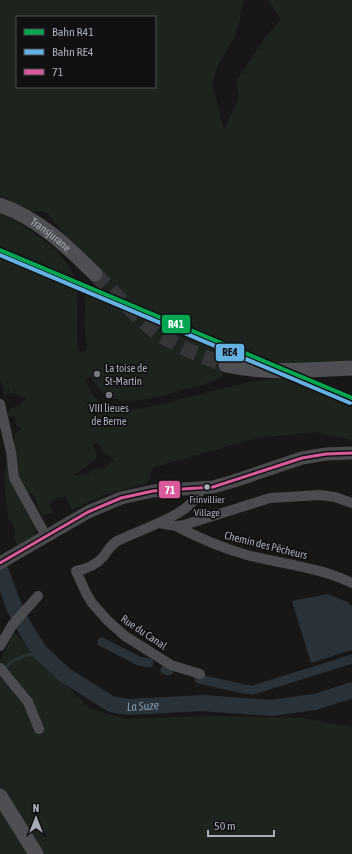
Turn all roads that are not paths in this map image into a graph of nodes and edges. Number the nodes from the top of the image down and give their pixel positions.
1 (0, 206) edge
2 (95, 274) tunnel mouth
3 (226, 365) tunnel mouth
4 (352, 368) edge
5 (0, 404) edge
6 (352, 453) edge
7 (201, 488) junction
8 (352, 503) edge
9 (159, 523) junction
10 (176, 526) junction
11 (42, 538) junction
12 (0, 563) edge
13 (352, 583) edge
14 (38, 596) dead end
15 (0, 646) edge
16 (0, 668) edge
17 (200, 674) dead end
18 (39, 729) dead end
19 (0, 796) edge
20 (0, 803) edge
21 (12, 815) junction
22 (36, 854) edge

1 - 2 main road, Transjurane
3 - 4 main road
5 - 11 street
6 - 7 main road
7 - 9 street
7 - 11 main road
8 - 10 street
9 - 10 street
9 - 17 street, Rue du Canal
10 - 13 street, Chemin des Pêcheurs
11 - 12 main road
14 - 15 street
16 - 18 street
19 - 21 main road
20 - 21 main road
21 - 22 main road

